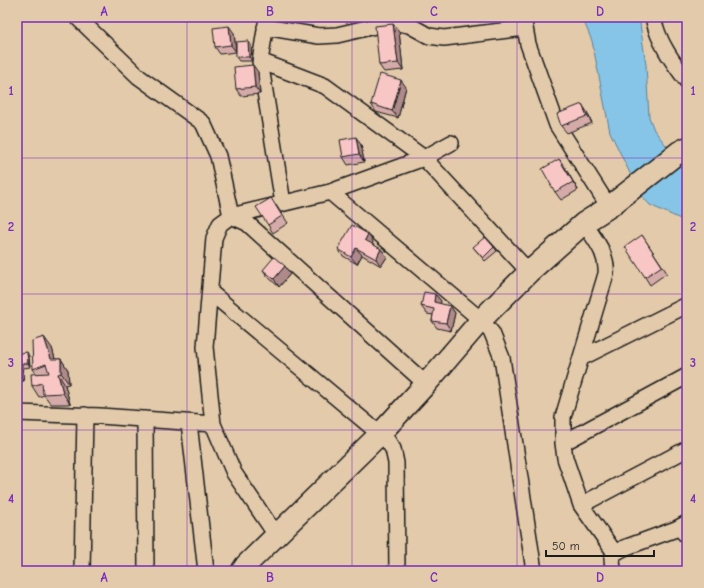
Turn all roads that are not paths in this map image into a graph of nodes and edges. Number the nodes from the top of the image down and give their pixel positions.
1 (77, 17) edge
2 (653, 17) edge
3 (399, 19) edge
4 (266, 22) edge
5 (524, 23) edge
6 (260, 61) junction
7 (687, 81) edge
8 (451, 143) dead end
9 (683, 150) edge
10 (424, 158) junction
11 (330, 192) junction
12 (283, 203) junction
13 (609, 207) junction
14 (230, 216) junction
15 (571, 234) junction
16 (529, 272) junction
17 (210, 292) junction
18 (687, 306) edge
19 (481, 320) junction
20 (581, 358) junction
21 (687, 376) edge
22 (426, 384) junction
23 (17, 413) edge
24 (84, 415) junction
25 (145, 419) junction
26 (189, 423) junction
27 (213, 424) junction
28 (379, 434) junction
29 (563, 443) junction
30 (687, 449) edge
31 (581, 505) junction
32 (682, 526) edge
33 (276, 535) junction
34 (687, 543) edge
35 (614, 563) edge
36 (245, 569) edge
37 (82, 571) edge
38 (146, 571) edge
39 (206, 571) edge
40 (397, 571) edge
41 (534, 571) edge

1 - 14 street
2 - 7 street
3 - 4 street
3 - 5 street
4 - 6 street
5 - 13 street
6 - 10 street
6 - 12 street
8 - 10 street
9 - 13 main road
10 - 11 street
10 - 16 street
11 - 12 street
11 - 19 street
12 - 14 street
13 - 15 main road
14 - 17 street
14 - 22 street
15 - 16 main road
15 - 20 street
16 - 19 main road
17 - 27 street
17 - 28 street
18 - 20 street
19 - 22 main road
19 - 41 street
20 - 29 street
21 - 29 street
22 - 28 main road
23 - 24 street
24 - 25 street
24 - 37 street
25 - 26 street
25 - 38 street
26 - 27 street
26 - 39 street
27 - 33 street
28 - 33 main road
28 - 40 street
29 - 31 street
30 - 31 street
31 - 35 street
32 - 34 lane
32 - 35 street
33 - 36 main road

